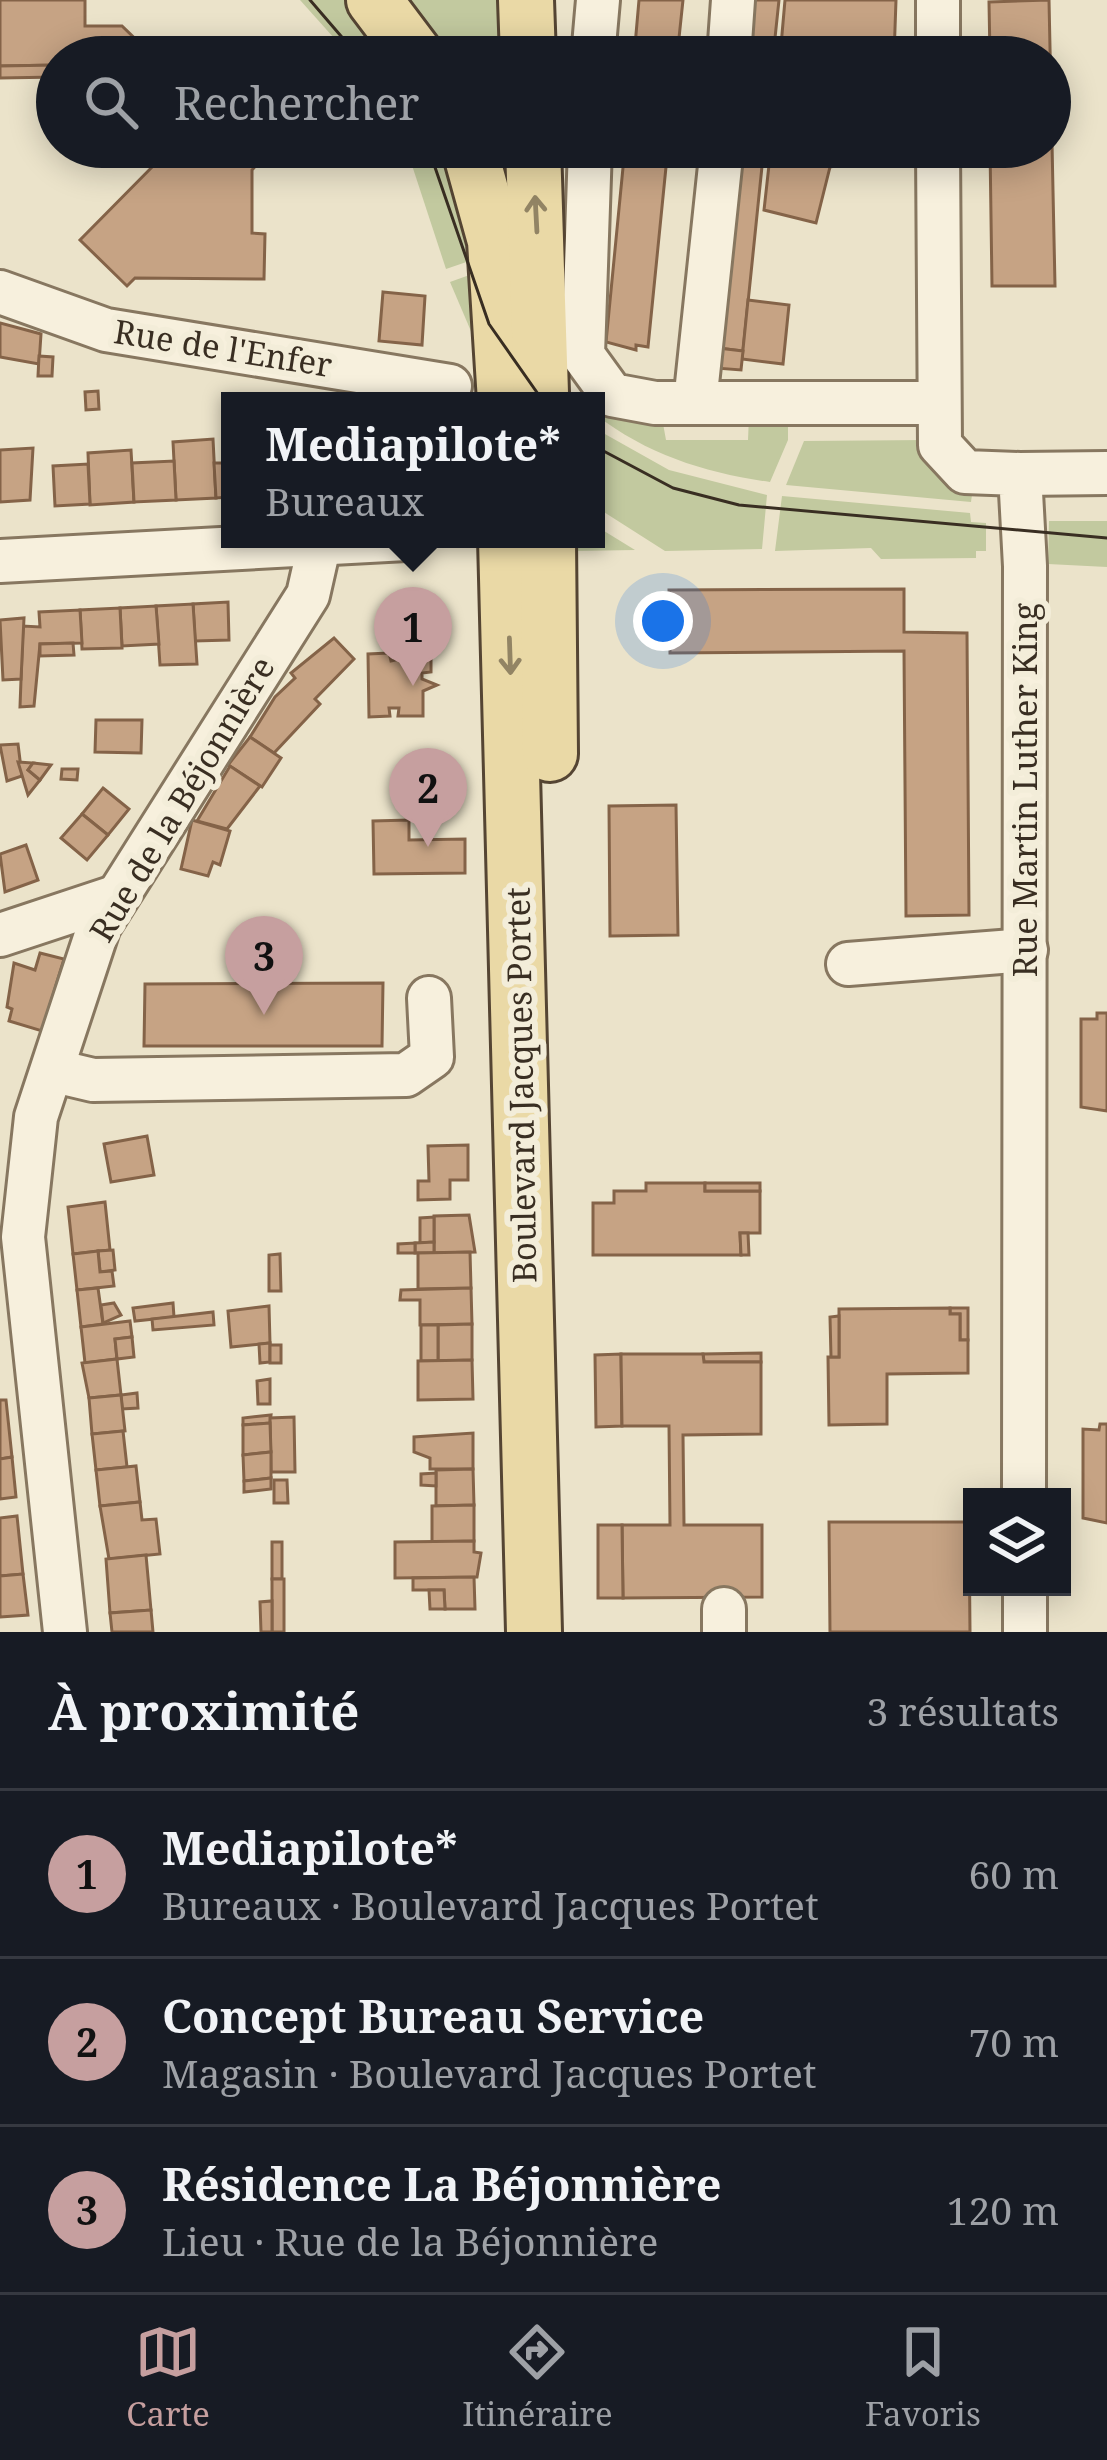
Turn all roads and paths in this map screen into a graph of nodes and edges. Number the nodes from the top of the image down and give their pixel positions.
1 (374, 0) edge
2 (526, 0) edge
3 (598, 0) edge
4 (733, 0) edge
5 (938, 0) edge
6 (401, 36) edge
7 (528, 36) edge
8 (595, 36) edge
9 (730, 36) edge
10 (938, 36) edge
11 (475, 168) edge
12 (534, 168) edge
13 (589, 168) edge
14 (720, 168) edge
15 (938, 168) edge
16 (0, 292) edge
17 (450, 386) dead end
18 (504, 392) edge
19 (542, 392) edge
20 (695, 403) junction
21 (938, 403) junction
22 (1107, 473) edge
23 (1020, 474) junction
24 (221, 548) edge
25 (319, 548) edge
26 (506, 548) edge
27 (548, 548) edge
28 (0, 561) edge
29 (115, 896) junction
30 (0, 935) edge
31 (1026, 950) junction
32 (848, 964) dead end
33 (429, 998) dead end
34 (55, 1071) junction
35 (1024, 1488) edge
36 (1024, 1596) edge
37 (65, 1632) edge
38 (534, 1632) edge
39 (563, 1632) edge
40 (1024, 1632) edge

1 - 6 main road
2 - 7 main road
3 - 8 street
4 - 9 street
5 - 10 street
11 - 18 main road
19 -> 12 main road
13 - 20 street
14 - 20 street
15 - 21 street
16 - 17 street, Rue de l'Enfer
20 - 21 street
21 - 23 street
22 - 23 street
23 - 31 street, Rue Martin Luther King
24 - 28 street
25 - 29 street, Rue de la Béjonnière
26 -> 38 main road, Boulevard Jacques Portet
27 - 39 main road, Boulevard Jacques Portet
29 - 30 street
29 - 34 street, Rue de la Béjonnière
31 - 32 street
31 - 35 street, Rue Martin Luther King
33 - 34 street
34 - 37 street, Rue de la Béjonnière
36 - 40 street

